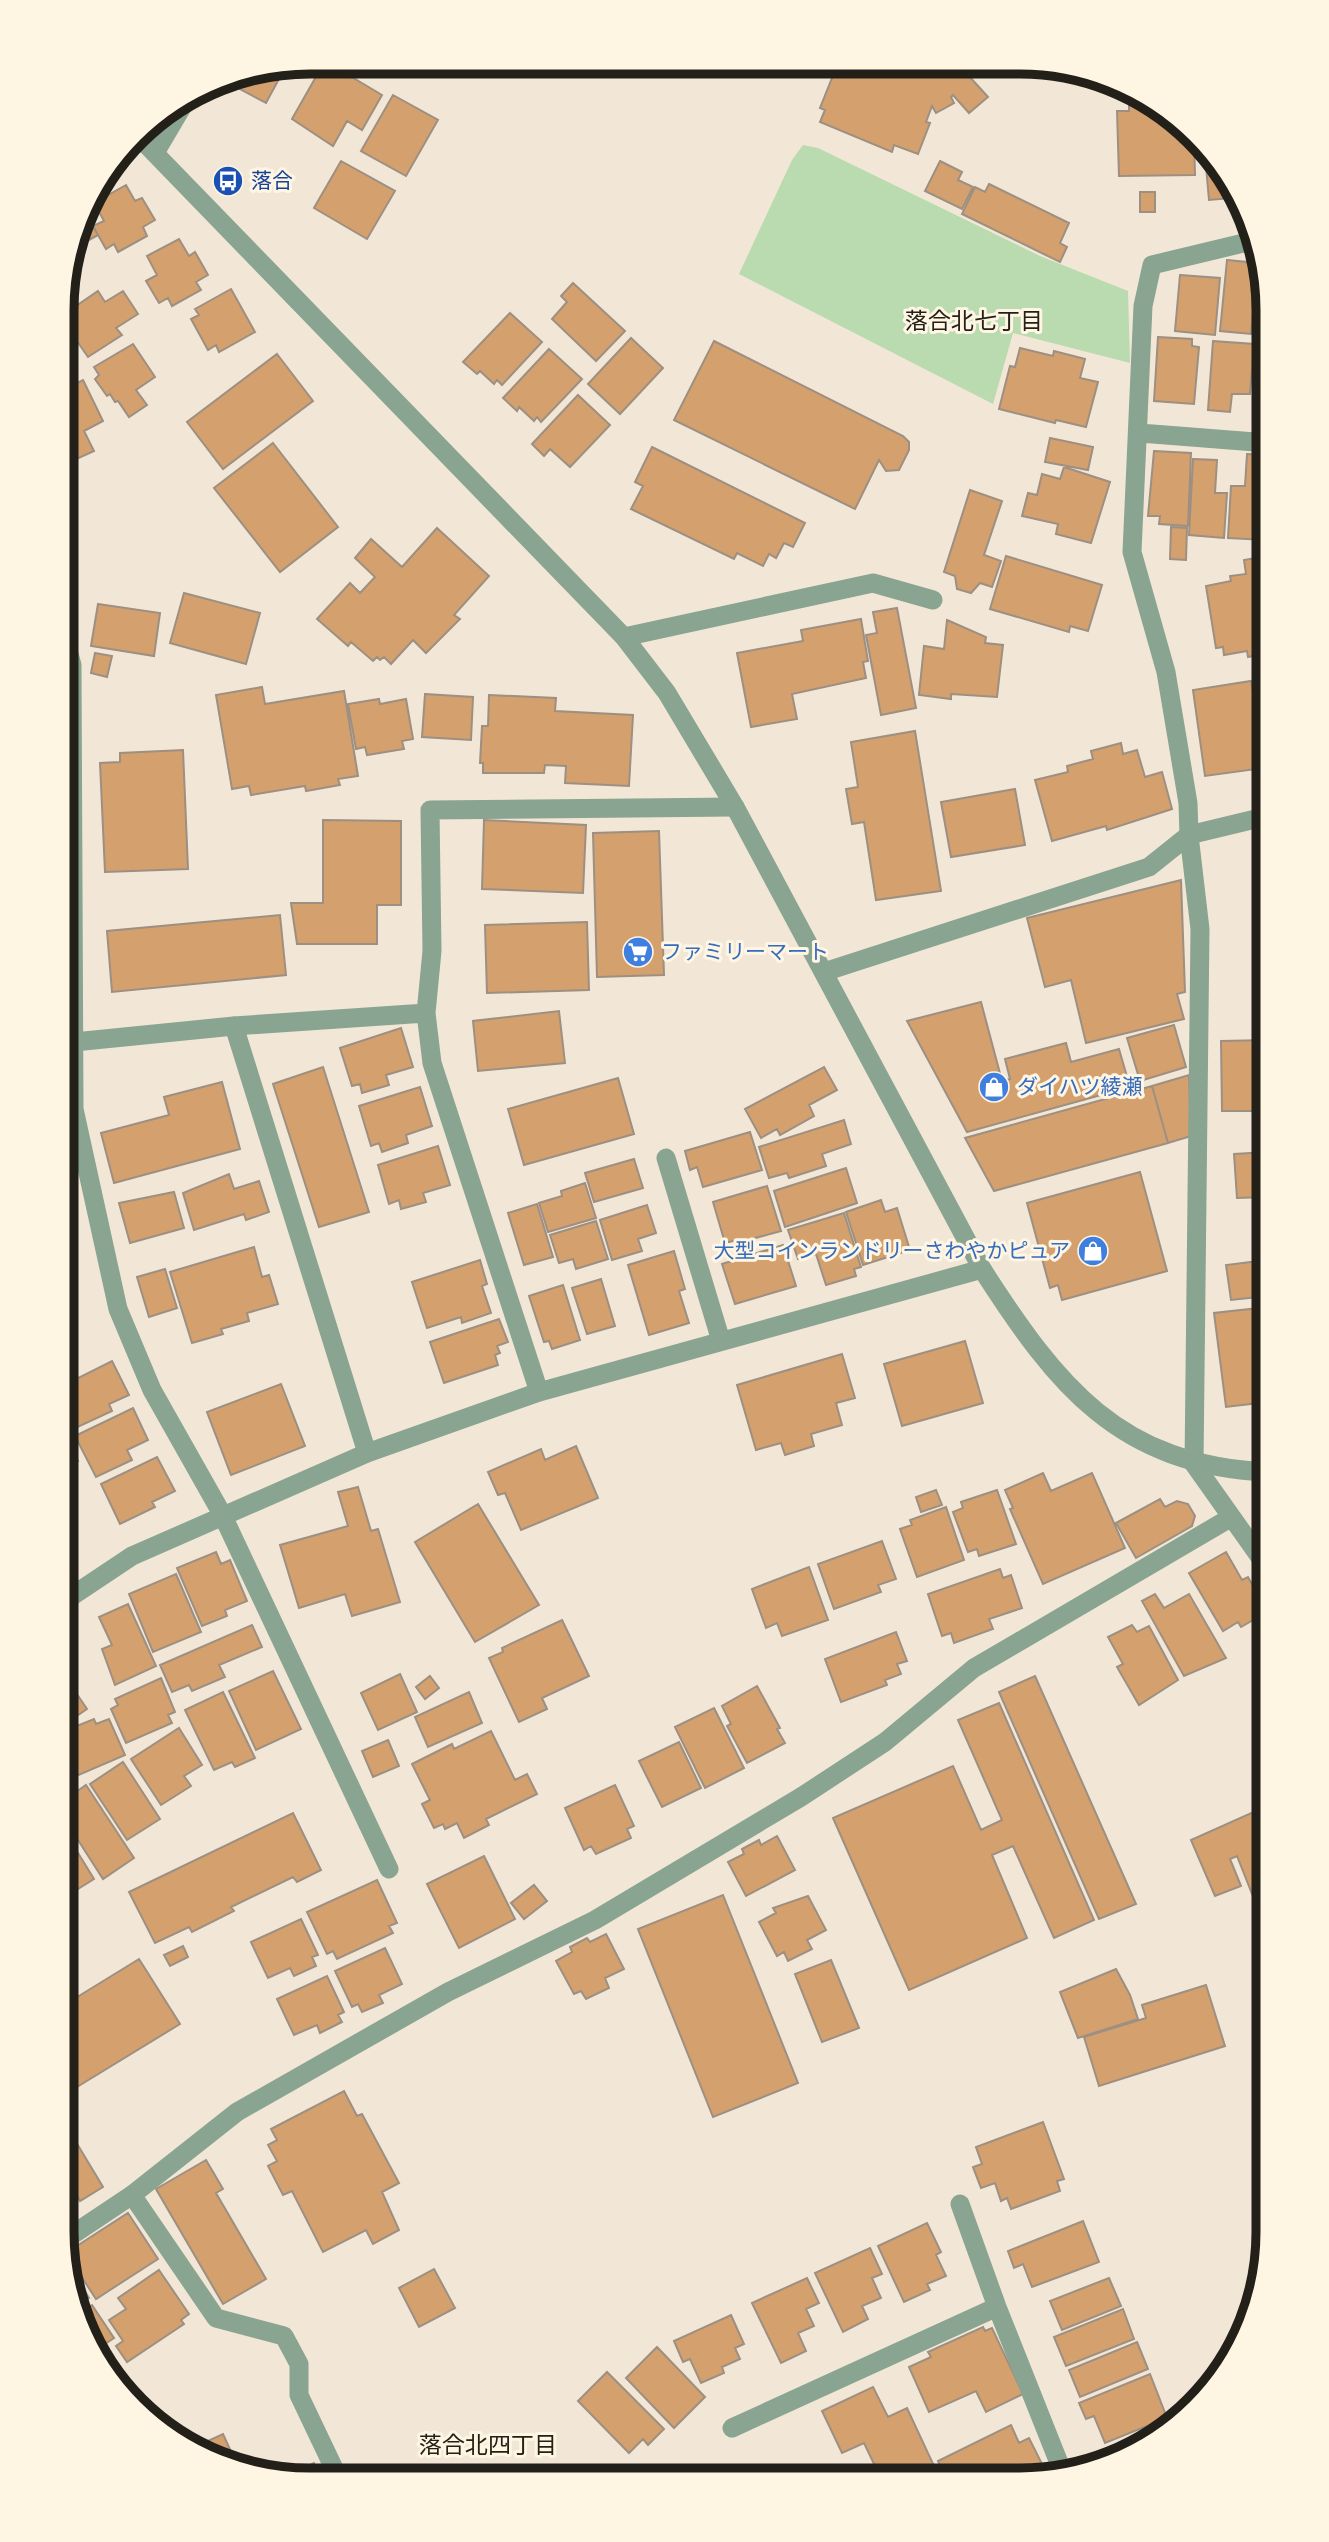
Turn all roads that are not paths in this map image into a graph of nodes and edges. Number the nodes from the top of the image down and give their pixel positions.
1 (178, 114) edge
2 (144, 142) edge
3 (155, 153) junction
4 (1245, 243) edge
5 (1139, 433) junction
6 (1256, 442) edge
7 (933, 600) dead end
8 (624, 637) junction
9 (735, 807) junction
10 (1256, 819) edge
11 (1189, 835) junction
12 (824, 972) junction
13 (426, 1013) junction
14 (234, 1026) junction
15 (74, 1042) joint
16 (666, 1158) dead end
17 (982, 1269) junction
18 (721, 1341) junction
19 (539, 1392) junction
20 (368, 1452) junction
21 (1194, 1464) junction
22 (1255, 1471) edge
23 (222, 1514) junction
24 (1230, 1518) junction
25 (1255, 1552) edge
26 (74, 1595) edge
27 (390, 1869) dead end
28 (132, 2195) junction
29 (960, 2204) dead end
30 (74, 2234) edge
31 (997, 2307) junction
32 (732, 2427) dead end
33 (1060, 2465) edge
34 (334, 2469) edge

1 - 3 street
2 - 3 street
3 - 8 street
4 - 5 street
5 - 6 street
5 - 11 street
7 - 8 street
8 - 9 street
9 - 12 street
9 - 13 street
10 - 11 street
11 - 12 street
11 - 21 street
12 - 17 street
13 - 14 street
13 - 19 street
14 - 15 street
14 - 20 street
15 - 23 street
16 - 18 street
17 - 18 street
17 - 21 street
18 - 19 street
19 - 20 street
20 - 23 street
21 - 22 street
21 - 24 street
23 - 26 street
23 - 27 street
24 - 25 street
24 - 28 street
28 - 30 street
28 - 34 street
29 - 31 street
31 - 32 street
31 - 33 street

